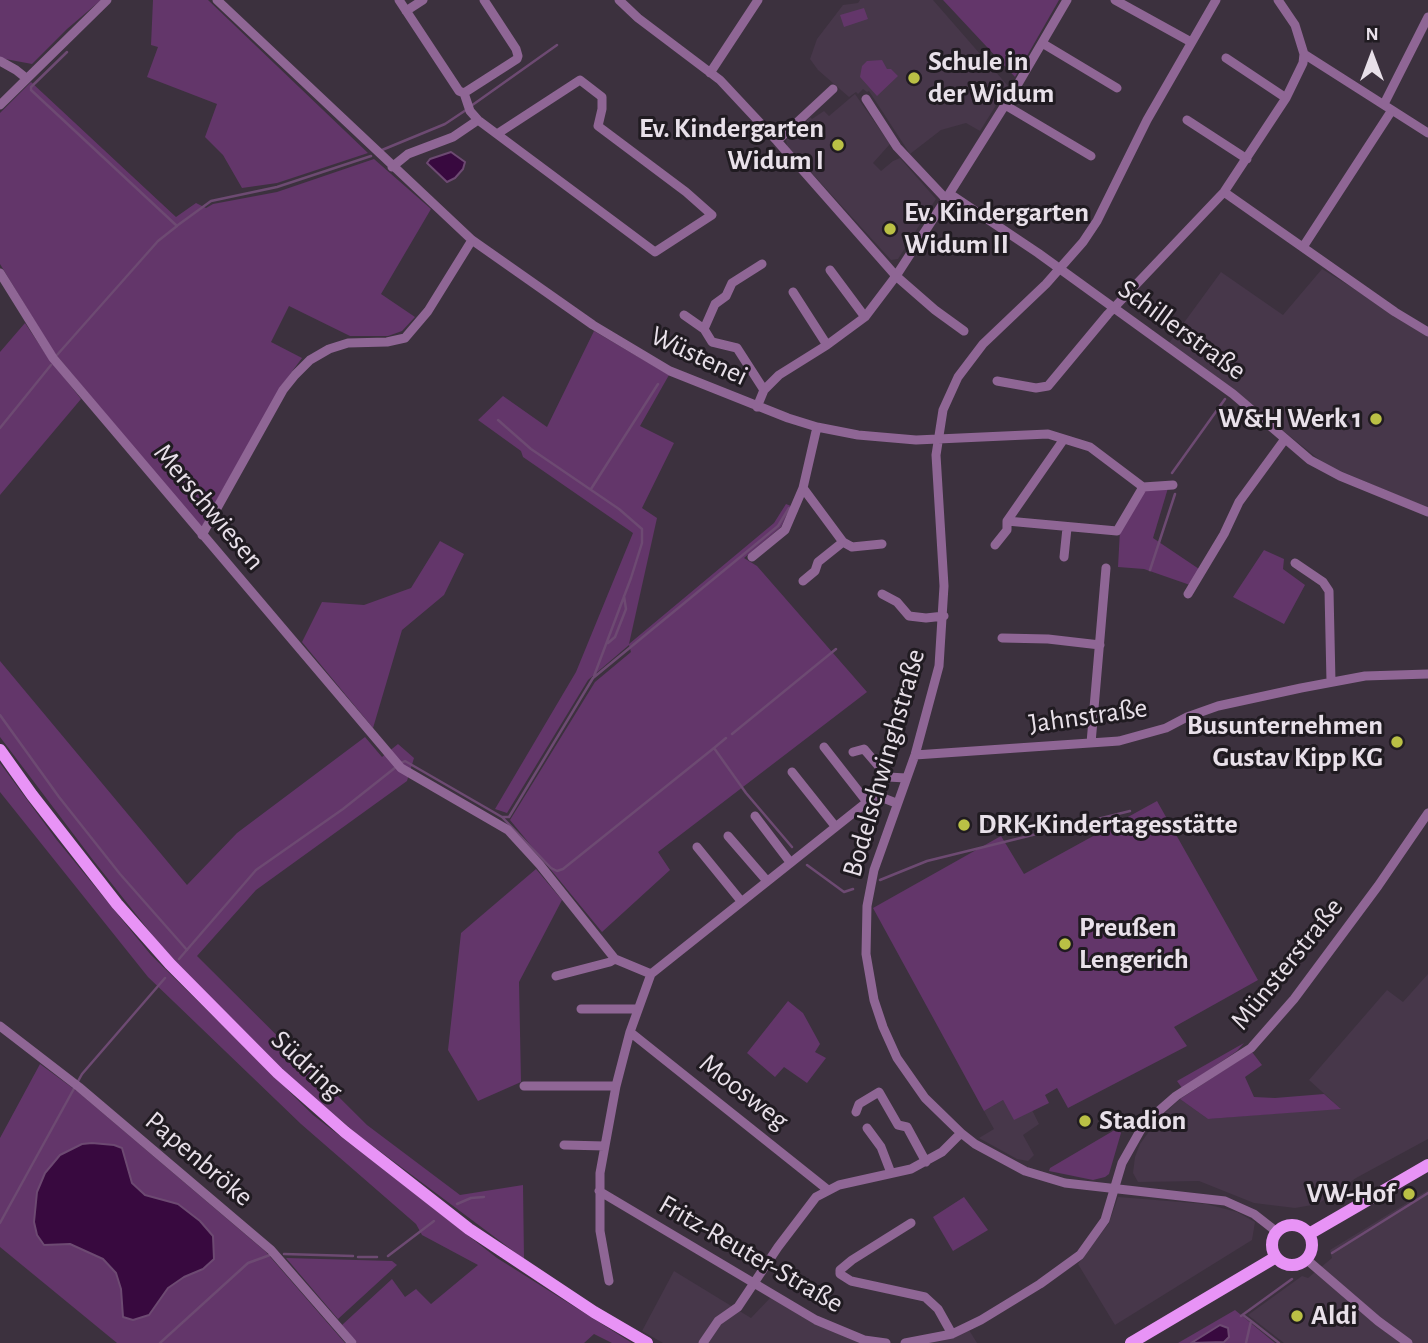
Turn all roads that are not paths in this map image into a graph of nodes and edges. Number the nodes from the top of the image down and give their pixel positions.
1 (107, 0) edge
2 (217, 0) edge
3 (399, 0) edge
4 (423, 0) edge
5 (484, 0) edge
6 (619, 0) edge
7 (758, 0) edge
8 (1067, 0) edge
9 (1115, 0) edge
10 (1216, 0) edge
11 (1278, 0) edge
12 (406, 11) junction
13 (1428, 17) edge
14 (1191, 42) junction
15 (1042, 43) junction
16 (1304, 54) junction
17 (1226, 58) dead end
18 (0, 61) edge
19 (710, 73) junction
20 (26, 78) junction
21 (1117, 88) dead end
22 (833, 89) dead end
23 (464, 93) junction
24 (1286, 98) junction
25 (866, 99) dead end
26 (0, 105) edge
27 (1006, 105) junction
28 (1388, 107) junction
29 (478, 120) junction
30 (1187, 120) dead end
31 (1428, 133) edge
32 (497, 134) junction
33 (777, 141) junction
34 (1091, 156) dead end
35 (1247, 159) junction
36 (392, 167) junction
37 (1224, 192) junction
38 (948, 196) junction
39 (472, 240) junction
40 (1303, 247) junction
41 (762, 264) dead end
42 (1061, 269) junction
43 (830, 270) dead end
44 (0, 273) edge
45 (896, 276) junction
46 (793, 292) dead end
47 (1115, 309) junction
48 (684, 315) dead end
49 (865, 317) junction
50 (704, 329) junction
51 (964, 331) dead end
52 (1428, 332) edge
53 (827, 345) junction
54 (997, 381) dead end
55 (764, 390) junction
56 (757, 407) junction
57 (817, 427) junction
58 (1064, 439) junction
59 (1284, 439) junction
60 (937, 440) junction
61 (1173, 485) dead end
62 (1143, 487) junction
63 (803, 488) junction
64 (1428, 512) edge
65 (1007, 521) junction
66 (1067, 528) junction
67 (202, 535) junction
68 (843, 542) junction
69 (881, 544) dead end
70 (995, 545) dead end
71 (752, 557) dead end
72 (1065, 557) dead end
73 (1294, 564) dead end
74 (1106, 568) dead end
75 (803, 581) dead end
76 (882, 594) dead end
77 (1188, 594) dead end
78 (944, 616) junction
79 (1002, 638) dead end
80 (1100, 645) junction
81 (1428, 674) edge
82 (1331, 682) junction
83 (1091, 743) junction
84 (824, 747) dead end
85 (0, 750) edge
86 (853, 752) dead end
87 (915, 755) junction
88 (792, 772) dead end
89 (906, 778) junction
90 (867, 802) junction
91 (897, 803) junction
92 (1428, 813) edge
93 (755, 816) dead end
94 (835, 826) junction
95 (728, 835) dead end
96 (697, 847) dead end
97 (790, 862) junction
98 (767, 881) junction
99 (741, 901) junction
100 (615, 958) junction
101 (651, 974) junction
102 (556, 976) dead end
103 (581, 1009) dead end
104 (638, 1009) junction
105 (0, 1026) edge
106 (630, 1032) junction
107 (524, 1087) dead end
108 (616, 1087) junction
109 (856, 1112) dead end
110 (867, 1128) dead end
111 (961, 1133) junction
112 (565, 1146) dead end
113 (606, 1146) junction
114 (926, 1162) junction
115 (1428, 1166) edge
116 (891, 1173) junction
117 (1115, 1189) junction
118 (828, 1190) junction
119 (599, 1191) junction
120 (911, 1223) dead end
121 (1277, 1232) junction
122 (1309, 1234) junction
123 (1276, 1257) junction
124 (1306, 1259) junction
125 (609, 1281) dead end
126 (754, 1282) junction
127 (952, 1334) junction
128 (352, 1343) edge
129 (648, 1343) edge
130 (703, 1343) edge
131 (886, 1343) edge
132 (905, 1343) edge
133 (1131, 1343) edge
134 (1408, 1343) edge

1 - 20 street
2 - 36 street, Wüstenei
3 - 12 street
4 - 12 street
5 - 23 street
6 - 19 street
7 - 19 street
8 - 15 street
9 - 14 street
10 - 14 street, Bodelschwinghstraße
11 - 16 street
12 - 23 street
13 - 28 street
14 - 42 street, Bodelschwinghstraße
15 - 21 street
15 - 27 street
16 - 24 street
16 - 28 street
17 - 24 street
18 - 20 street
19 - 33 street
20 - 26 street
22 - 33 street
23 - 29 street
24 - 35 street
25 - 38 street, Schillerstraße
27 - 34 street
27 - 38 street
28 - 31 street
28 - 40 street
29 - 32 street
29 - 36 street
30 - 35 street
32 - 32 street
33 - 45 street
35 - 37 street
36 - 39 street, Wüstenei
37 - 40 street
37 - 47 street
38 - 42 street, Schillerstraße
38 - 45 street
39 - 56 street, Wüstenei
39 - 67 street
40 - 52 street
41 - 50 street
42 - 47 street, Schillerstraße
42 - 60 street, Bodelschwinghstraße
43 - 49 street
44 - 67 street, Merschwiesen
45 - 49 street
45 - 51 street
46 - 53 street
47 - 54 street
47 - 59 street, Schillerstraße
48 - 50 street
49 - 53 street
50 - 55 street
53 - 55 street
55 - 56 street
56 - 57 street, Wüstenei
57 - 60 street, Wüstenei
57 - 63 street
58 - 60 street, Wüstenei
58 - 62 street, Wüstenei
58 - 65 street
59 - 64 street, Schillerstraße
59 - 77 street
60 - 78 street, Bodelschwinghstraße
61 - 62 street
62 - 66 street
63 - 68 street
63 - 71 street
65 - 66 street
65 - 70 street
66 - 72 street
67 - 100 street, Merschwiesen
68 - 69 street
68 - 75 street
73 - 82 street
74 - 80 street
76 - 78 street
78 - 87 street, Bodelschwinghstraße
79 - 80 street
80 - 83 street
81 - 82 street, Jahnstraße
82 - 83 street, Jahnstraße
83 - 87 street, Jahnstraße
84 - 90 street
85 - 129 main road, Südring
86 - 89 street
87 - 89 street, Bodelschwinghstraße
88 - 94 street
89 - 91 street, Bodelschwinghstraße
90 - 91 street
90 - 94 street
91 - 111 street, Bodelschwinghstraße
92 - 117 street, Münsterstraße
93 - 97 street
94 - 97 street
95 - 98 street
96 - 99 street
97 - 98 street
98 - 99 street
99 - 101 street
100 - 101 street
100 - 102 street
101 - 104 street
103 - 104 street
104 - 106 street
105 - 128 street, Papenbröke
106 - 108 street
106 - 118 street, Moosweg
107 - 108 street
108 - 113 street
109 - 114 street
110 - 116 street
111 - 114 street
111 - 117 street, Bodelschwinghstraße
112 - 113 street
113 - 119 street
114 - 116 street
115 - 122 main road
116 - 118 street
117 - 121 street, Bodelschwinghstraße
117 - 127 street
118 - 126 street
119 - 125 street
119 - 126 street, Fritz-Reuter-Straße
120 - 127 street
121 - 122 main road
121 - 123 main road
122 - 124 main road
123 - 124 main road
123 - 133 main road
124 - 134 street
126 - 130 street
126 - 131 street, Fritz-Reuter-Straße
127 - 132 street

